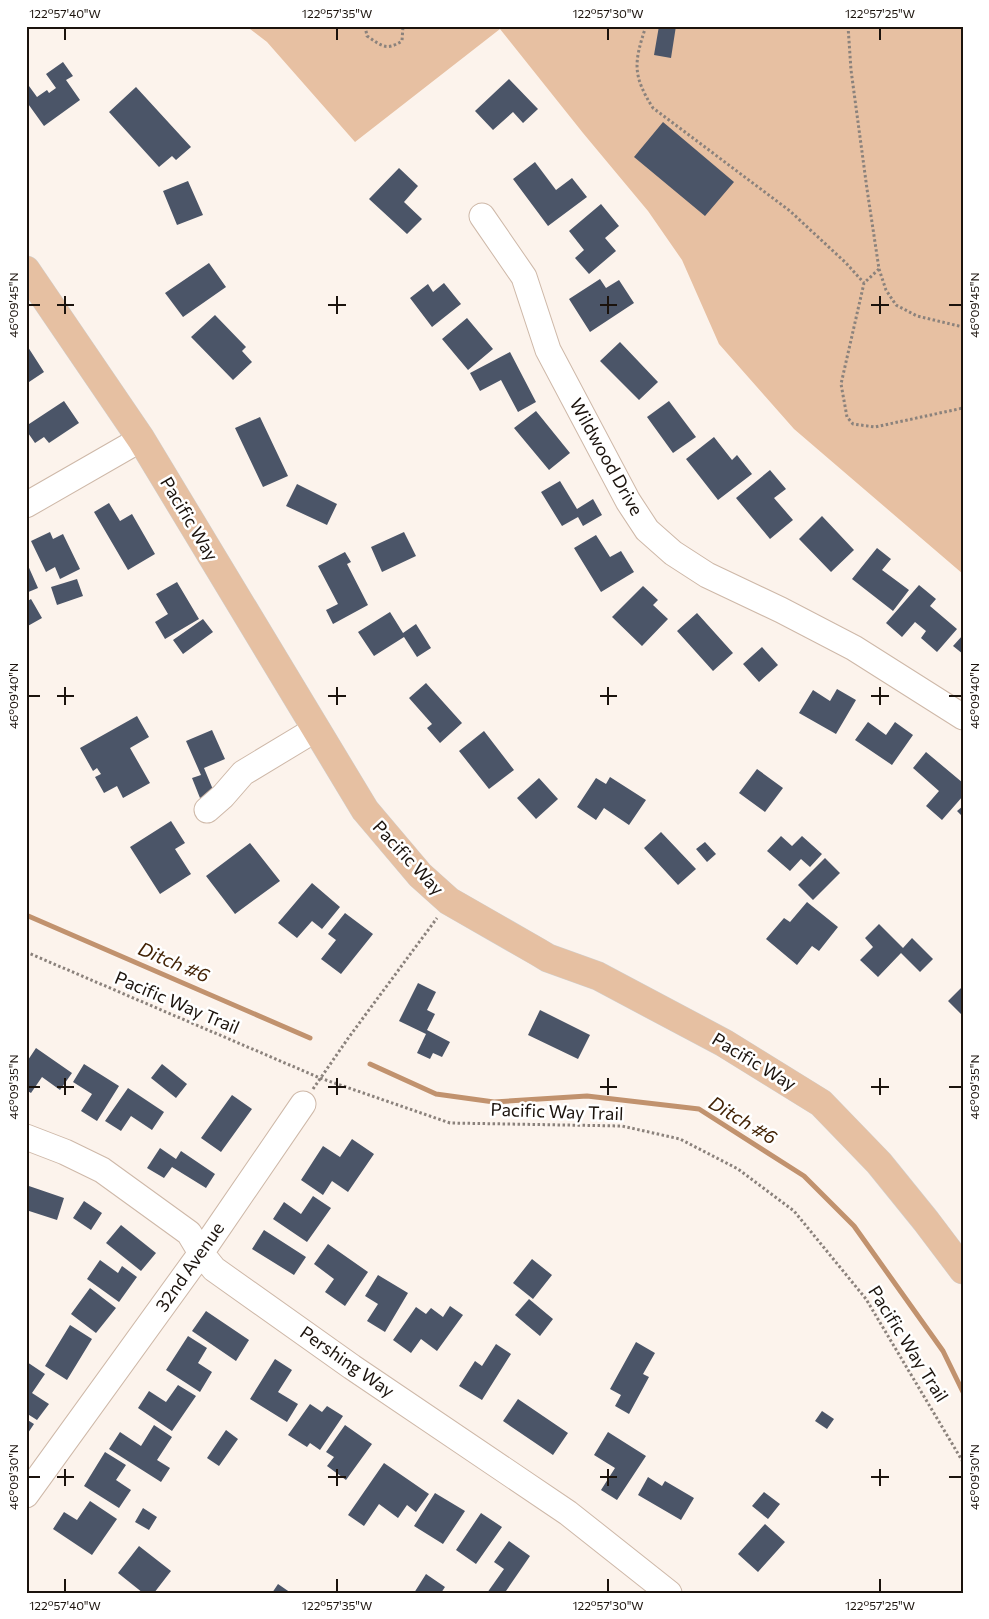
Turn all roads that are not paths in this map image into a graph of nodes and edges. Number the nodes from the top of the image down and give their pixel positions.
1 (482, 216) dead end
2 (26, 270) edge
3 (141, 439) junction
4 (26, 505) edge
5 (963, 717) edge
6 (316, 729) junction
7 (207, 810) dead end
8 (303, 1104) road end
9 (26, 1137) edge
10 (201, 1253) junction
11 (963, 1270) edge
12 (26, 1496) edge
13 (669, 1593) edge

1 - 5 street, Wildwood Drive
2 - 3 main road, Pacific Way
3 - 4 street
3 - 6 main road, Pacific Way
6 - 7 street
6 - 11 main road, Pacific Way
8 - 10 street, 32nd Avenue
9 - 10 street, Pershing Way
10 - 12 street, 32nd Avenue
10 - 13 street, Pershing Way

